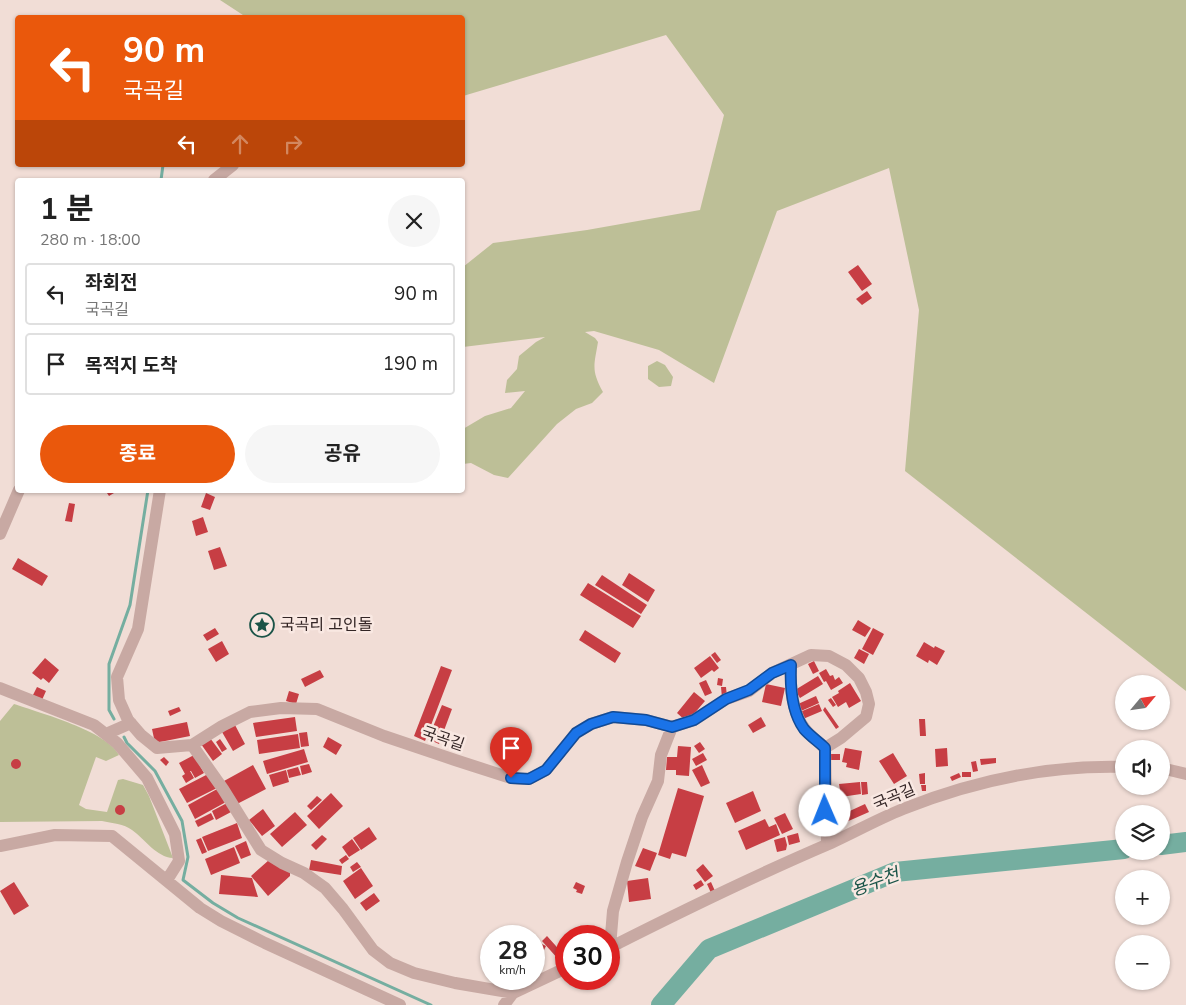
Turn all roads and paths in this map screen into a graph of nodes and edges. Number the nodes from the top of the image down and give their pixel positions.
1 (230, 167) edge
2 (217, 178) edge
3 (18, 493) edge
4 (160, 493) edge
5 (0, 534) edge
6 (791, 665) junction
7 (0, 688) edge
8 (131, 723) junction
9 (672, 727) junction
10 (106, 734) junction
11 (192, 745) junction
12 (825, 748) junction
13 (1115, 767) edge
14 (1170, 770) edge
15 (1186, 774) edge
16 (827, 844) junction
17 (0, 846) edge
18 (167, 880) junction
19 (611, 925) edge
20 (620, 942) edge
21 (555, 973) edge
22 (513, 993) junction
23 (400, 1005) edge
24 (504, 1005) edge

1 - 2 street
3 - 5 street
4 - 8 street
6 - 9 street
6 - 12 street
6 - 12 street
7 - 10 street
8 - 10 street
8 - 11 street
9 - 11 street, 국곡길
9 - 19 street, 국곡길
10 - 18 street
11 - 22 street
12 - 16 street
13 - 16 street, 국곡길
14 - 15 street
16 - 20 street, 국곡길
17 - 18 street
18 - 23 street
21 - 22 street
22 - 24 street

